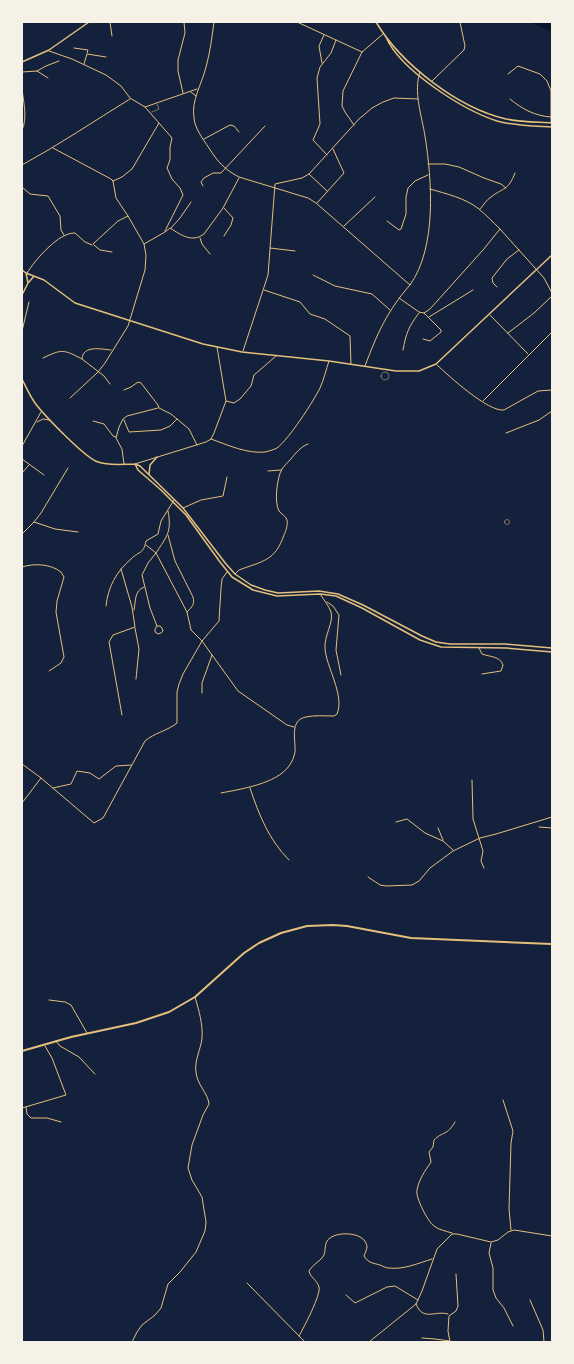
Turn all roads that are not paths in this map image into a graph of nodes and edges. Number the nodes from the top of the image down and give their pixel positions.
1 (89, 22) edge
2 (110, 22) edge
3 (184, 22) edge
4 (214, 22) edge
5 (297, 22) edge
6 (376, 22) edge
7 (460, 22) edge
8 (324, 34) junction
9 (384, 35) junction
10 (112, 36) dead end
11 (336, 40) junction
12 (53, 47) junction
13 (74, 48) dead end
14 (47, 51) junction
15 (362, 52) junction
16 (54, 53) junction
17 (87, 54) junction
18 (106, 57) dead end
19 (22, 62) edge
20 (58, 62) dead end
21 (322, 63) junction
22 (84, 64) junction
23 (37, 71) junction
24 (22, 72) edge
25 (420, 72) junction
26 (508, 74) dead end
27 (419, 76) junction
28 (48, 78) dead end
29 (432, 81) junction
30 (22, 88) edge
31 (198, 89) junction
32 (191, 92) junction
33 (183, 94) junction
34 (196, 96) junction
35 (130, 98) junction
36 (418, 99) junction
37 (510, 99) dead end
38 (156, 103) junction
39 (145, 107) junction
40 (23, 109) edge
41 (150, 113) junction
42 (552, 117) edge
43 (159, 123) junction
44 (552, 123) edge
45 (354, 125) junction
46 (265, 126) dead end
47 (552, 127) edge
48 (22, 130) edge
49 (239, 132) dead end
50 (204, 139) junction
51 (53, 148) junction
52 (333, 149) junction
53 (327, 155) junction
54 (22, 164) edge
55 (428, 164) junction
56 (224, 169) junction
57 (514, 173) dead end
58 (309, 174) junction
59 (429, 175) junction
60 (239, 177) junction
61 (112, 181) junction
62 (203, 186) dead end
63 (22, 187) edge
64 (274, 188) junction
65 (506, 188) junction
66 (430, 189) junction
67 (327, 191) junction
68 (375, 198) dead end
69 (191, 202) dead end
70 (316, 203) junction
71 (223, 208) junction
72 (480, 210) junction
73 (128, 216) junction
74 (387, 221) dead end
75 (344, 227) junction
76 (170, 228) junction
77 (500, 229) junction
78 (164, 232) junction
79 (64, 235) junction
80 (224, 236) dead end
81 (200, 237) junction
82 (93, 244) junction
83 (144, 244) junction
84 (270, 248) junction
85 (519, 250) junction
86 (295, 251) dead end
87 (112, 252) dead end
88 (210, 254) dead end
89 (552, 255) edge
90 (22, 270) edge
91 (537, 270) junction
92 (26, 273) junction
93 (313, 274) dead end
94 (34, 276) junction
95 (28, 283) junction
96 (552, 284) edge
97 (410, 285) junction
98 (549, 285) junction
99 (497, 287) dead end
100 (263, 290) junction
101 (473, 290) dead end
102 (552, 293) edge
103 (22, 295) edge
104 (552, 296) edge
105 (399, 298) junction
106 (29, 302) dead end
107 (390, 310) junction
108 (419, 312) junction
109 (424, 313) junction
110 (490, 314) junction
111 (429, 317) junction
112 (129, 322) junction
113 (22, 331) edge
114 (552, 332) edge
115 (508, 333) junction
116 (423, 339) dead end
117 (217, 346) junction
118 (112, 350) junction
119 (403, 350) dead end
120 (242, 352) junction
121 (529, 355) junction
122 (277, 356) junction
123 (43, 358) dead end
124 (82, 359) junction
125 (329, 361) junction
126 (436, 364) junction
127 (351, 365) junction
128 (365, 367) junction
129 (98, 372) junction
130 (22, 379) edge
131 (110, 384) dead end
132 (124, 390) dead end
133 (552, 390) edge
134 (70, 398) dead end
135 (226, 401) junction
136 (482, 402) junction
137 (159, 408) junction
138 (41, 411) junction
139 (552, 411) edge
140 (123, 419) junction
141 (177, 419) junction
142 (50, 420) junction
143 (93, 421) dead end
144 (36, 422) junction
145 (506, 433) dead end
146 (116, 438) junction
147 (211, 439) junction
148 (308, 444) dead end
149 (198, 445) junction
150 (22, 446) edge
151 (22, 458) edge
152 (157, 458) junction
153 (29, 464) junction
154 (124, 464) junction
155 (135, 464) junction
156 (68, 468) dead end
157 (281, 470) junction
158 (268, 471) dead end
159 (22, 473) edge
160 (44, 475) dead end
161 (149, 475) junction
162 (228, 477) dead end
163 (174, 500) junction
164 (182, 509) junction
165 (168, 511) junction
166 (34, 522) junction
167 (78, 532) dead end
168 (22, 534) edge
169 (168, 534) junction
170 (146, 545) junction
171 (156, 553) junction
172 (22, 567) edge
173 (121, 569) junction
174 (227, 572) junction
175 (235, 574) junction
176 (145, 587) junction
177 (319, 591) junction
178 (320, 594) junction
179 (326, 602) junction
180 (106, 606) dead end
181 (133, 612) junction
182 (187, 612) junction
183 (157, 626) dead end
184 (135, 627) junction
185 (202, 641) junction
186 (479, 648) junction
187 (552, 648) edge
188 (552, 652) edge
189 (212, 655) junction
190 (49, 671) dead end
191 (482, 674) dead end
192 (341, 675) dead end
193 (136, 679) dead end
194 (202, 692) dead end
195 (122, 716) dead end
196 (295, 727) junction
197 (22, 764) edge
198 (132, 764) junction
199 (41, 778) junction
200 (472, 780) dead end
201 (52, 788) junction
202 (250, 788) junction
203 (221, 792) dead end
204 (22, 798) edge
205 (24, 799) junction
206 (22, 803) edge
207 (552, 817) edge
208 (396, 822) dead end
209 (539, 827) dead end
210 (438, 828) dead end
211 (552, 828) edge
212 (480, 838) junction
213 (444, 841) junction
214 (453, 851) junction
215 (289, 860) dead end
216 (484, 868) dead end
217 (368, 877) dead end
218 (552, 944) edge
219 (195, 997) junction
220 (49, 1000) dead end
221 (87, 1033) junction
222 (56, 1041) junction
223 (44, 1044) junction
224 (22, 1051) edge
225 (95, 1074) dead end
226 (503, 1100) dead end
227 (26, 1106) junction
228 (22, 1108) edge
229 (61, 1122) dead end
230 (455, 1122) dead end
231 (511, 1231) junction
232 (453, 1234) junction
233 (552, 1236) edge
234 (491, 1242) junction
235 (433, 1259) junction
236 (456, 1274) dead end
237 (247, 1283) dead end
238 (346, 1295) dead end
239 (418, 1300) junction
240 (530, 1300) dead end
241 (416, 1304) junction
242 (449, 1314) junction
243 (513, 1326) dead end
244 (299, 1336) junction
245 (422, 1338) dead end
246 (132, 1342) edge
247 (306, 1342) edge
248 (369, 1342) edge
249 (450, 1342) edge
250 (544, 1342) edge

1 - 12 street
2 - 10 street
3 - 33 street
4 - 31 street
5 - 8 street
6 - 9 street
7 - 29 street
8 - 11 street
8 - 21 street
9 - 15 street
9 - 25 street
9 - 27 street
11 - 15 street
11 - 21 street
12 - 14 street
12 - 16 street
13 - 17 street
14 - 16 street
14 - 19 street
15 - 45 street
16 - 22 street
17 - 18 street
17 - 22 street
20 - 23 street
21 - 53 street
22 - 35 street
23 - 24 street
23 - 28 street
25 - 27 street
25 - 29 street
26 - 42 street
27 - 36 street
27 - 47 street
29 - 44 street
30 - 40 street
31 - 32 street
31 - 34 street
32 - 33 street
32 - 34 street
33 - 38 street
34 - 50 street
35 - 39 street
35 - 51 street
36 - 45 street
36 - 55 street
37 - 42 street
38 - 39 street
38 - 41 lane
39 - 41 street
40 - 48 street
41 - 43 street
42 - 44 street
43 - 61 street
43 - 78 street
45 - 52 street
46 - 56 street
49 - 50 street
50 - 56 street
51 - 54 street
51 - 61 street
52 - 53 street
52 - 67 street
53 - 58 street
55 - 59 street
55 - 65 street
56 - 60 street
56 - 62 street
57 - 65 street
58 - 64 street
58 - 67 street
59 - 66 street
59 - 74 street
60 - 64 street
60 - 71 street
61 - 73 street
63 - 79 street
64 - 70 street
64 - 84 street
65 - 72 street
66 - 72 street
66 - 97 street
67 - 70 street
68 - 75 street
69 - 76 street
70 - 75 street
71 - 80 street
71 - 81 street
72 - 77 street
73 - 82 street
73 - 83 street
75 - 97 street
76 - 78 street
76 - 81 street
77 - 85 street
77 - 109 street
78 - 83 street
79 - 82 street
79 - 92 street
81 - 88 street
82 - 87 street
83 - 112 street
84 - 86 street
84 - 100 street
85 - 91 street
85 - 99 street
89 - 91 street
90 - 92 street
91 - 98 street
91 - 110 street
92 - 94 street
92 - 95 street
93 - 107 street
94 - 95 street
94 - 112 street
95 - 103 street
96 - 98 street
97 - 105 street
98 - 102 street
100 - 120 street
100 - 127 street
101 - 111 street
104 - 115 street
105 - 107 street
105 - 108 street
106 - 113 street
107 - 128 street
108 - 109 street
108 - 119 street
109 - 111 street
110 - 115 street
110 - 126 street
111 - 116 street
112 - 117 street
112 - 118 street
114 - 121 street
115 - 121 street
117 - 120 street
117 - 135 street
118 - 124 street
118 - 129 street
120 - 122 street
121 - 136 street
122 - 125 street
122 - 135 street
123 - 124 street
124 - 129 street
125 - 127 street
125 - 147 street
126 - 128 street
126 - 136 street
127 - 128 street
129 - 131 street
129 - 134 street
130 - 138 street
132 - 137 street
133 - 136 street
135 - 147 street
137 - 140 street
137 - 141 street
138 - 142 street
138 - 144 street
139 - 145 street
140 - 141 street
140 - 146 street
141 - 149 street
142 - 144 street
142 - 154 street
143 - 146 street
144 - 150 street
146 - 154 street
147 - 149 street
148 - 157 street
149 - 152 street
151 - 153 street
152 - 155 street
152 - 161 street
153 - 159 street
153 - 160 street
154 - 155 street
155 - 161 street
155 - 163 street
156 - 166 street
157 - 158 street
157 - 175 street
161 - 163 street
162 - 164 street
163 - 164 street
163 - 165 street
164 - 174 street
164 - 175 street
165 - 169 street
165 - 170 street
166 - 167 street
166 - 168 street
169 - 171 street
169 - 182 street
170 - 171 street
170 - 173 street
171 - 176 street
171 - 182 street
172 - 190 street
173 - 180 street
173 - 181 street
174 - 178 street
174 - 185 street
175 - 177 street
176 - 181 street
176 - 183 street
177 - 178 street
177 - 187 street
178 - 179 street
178 - 186 street
179 - 192 street
179 - 196 street
181 - 184 street
182 - 185 street
184 - 193 street
184 - 195 street
185 - 189 street
185 - 198 street
186 - 188 street
186 - 191 street
189 - 194 street
189 - 196 street
196 - 202 street
197 - 199 street
198 - 201 street
198 - 201 street
199 - 201 street
199 - 205 street
200 - 212 street
202 - 203 street
202 - 215 street
204 - 205 street
205 - 206 street
207 - 212 street
208 - 213 street
209 - 211 street
210 - 213 street
212 - 214 street
212 - 216 street
213 - 214 street
214 - 217 street
218 - 219 highway
219 - 221 highway
219 - 246 street
220 - 221 street
221 - 222 highway
222 - 223 highway
222 - 225 street
223 - 224 highway
223 - 227 street
226 - 231 street
227 - 228 street
227 - 229 street
230 - 232 street
231 - 233 street
231 - 234 street
232 - 234 street
232 - 235 street
234 - 243 street
235 - 239 street
235 - 244 street
236 - 242 street
237 - 244 street
238 - 239 street
239 - 241 street
240 - 250 street
241 - 242 street
241 - 248 street
242 - 249 street
244 - 247 street
245 - 249 street

